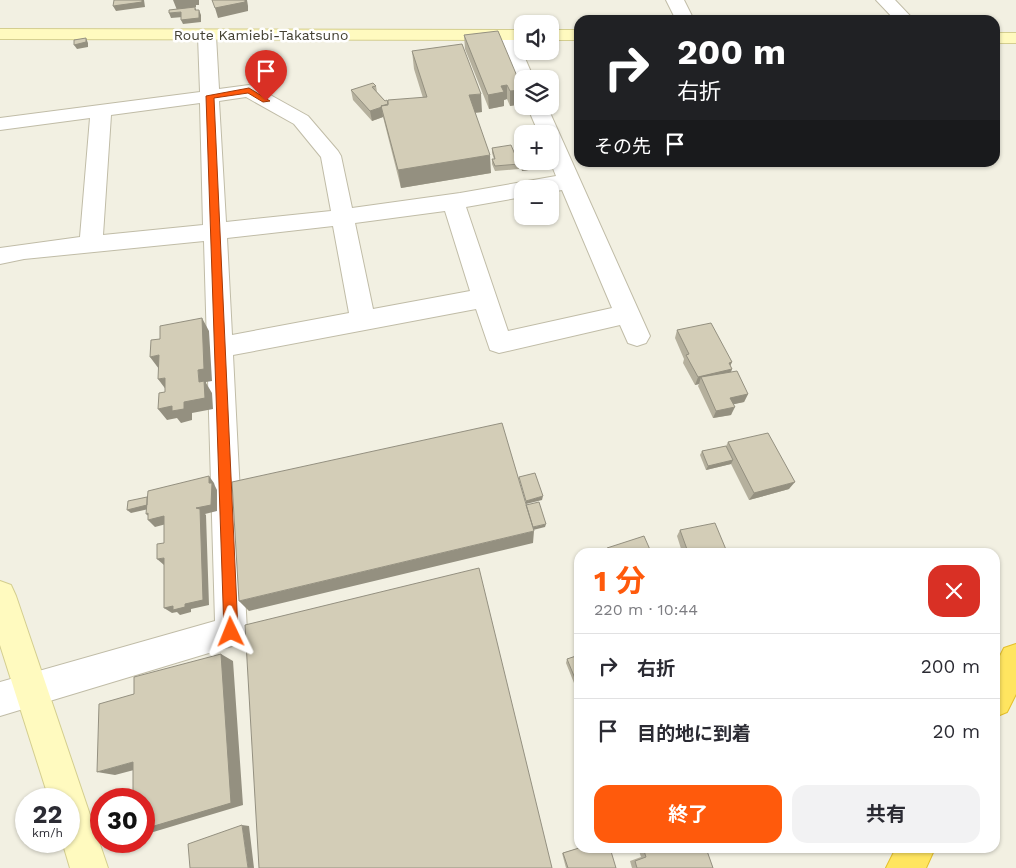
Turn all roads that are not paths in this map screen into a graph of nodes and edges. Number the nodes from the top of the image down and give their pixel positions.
1 (675, 0) edge
2 (885, 0) edge
3 (682, 15) edge
4 (900, 15) edge
5 (0, 34) edge
6 (514, 35) edge
7 (559, 35) edge
8 (574, 35) edge
9 (208, 36) junction
10 (1000, 38) edge
11 (1016, 38) edge
12 (210, 96) junction
13 (101, 111) junction
14 (0, 124) edge
15 (559, 158) edge
16 (569, 181) junction
17 (559, 183) edge
18 (514, 192) edge
19 (454, 203) junction
20 (342, 218) junction
21 (215, 232) junction
22 (91, 244) junction
23 (0, 256) edge
24 (484, 298) junction
25 (627, 314) junction
26 (363, 321) junction
27 (637, 336) dead end
28 (220, 348) junction
29 (0, 596) edge
30 (1016, 660) edge
31 (31, 688) junction
32 (1000, 690) edge
33 (0, 698) edge
34 (63, 788) edge
35 (80, 839) edge
36 (913, 853) edge
37 (89, 868) edge
38 (905, 868) edge

1 - 3 street
2 - 4 street
5 - 9 main road, Route Kamiebi-Takatsuno
6 - 9 main road, Route Kamiebi-Takatsuno
7 - 8 main road
9 - 12 street
10 - 11 main road
12 - 13 street
12 - 20 street
12 - 21 street
13 - 14 street
13 - 22 street
15 - 16 street
16 - 17 street
16 - 25 street
18 - 19 street
19 - 20 street
19 - 24 street
20 - 21 street
20 - 26 street
21 - 22 street
21 - 28 street
22 - 23 street
24 - 25 street
24 - 26 street
25 - 27 street
26 - 28 street
28 - 31 street
29 - 31 main road
30 - 32 highway
31 - 33 street
31 - 34 main road
35 - 37 main road
36 - 38 highway

